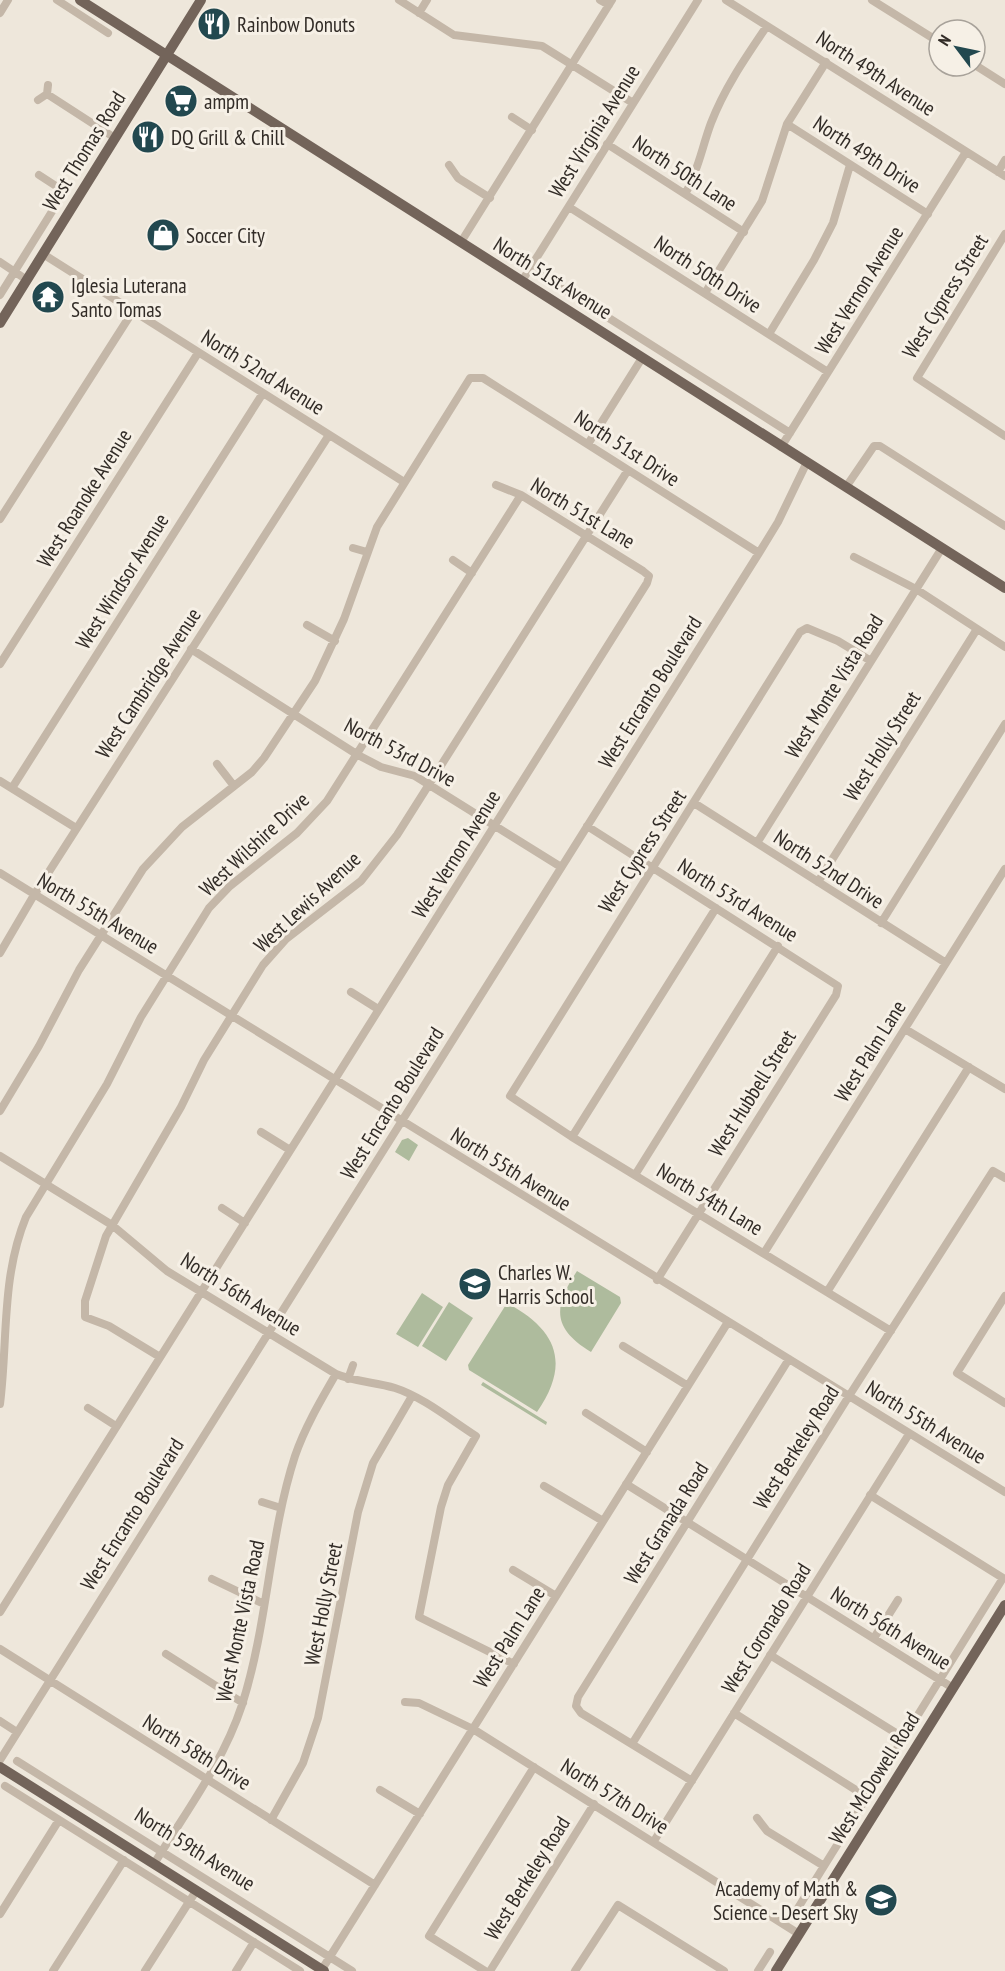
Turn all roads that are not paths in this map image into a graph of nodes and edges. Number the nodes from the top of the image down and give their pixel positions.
1 (8, 0) edge
2 (57, 0) edge
3 (80, 0) edge
4 (201, 0) edge
5 (399, 0) edge
6 (427, 0) edge
7 (600, 0) edge
8 (698, 0) edge
9 (726, 0) edge
10 (872, 0) edge
11 (610, 3) edge
12 (0, 13) edge
13 (419, 13) junction
14 (767, 26) junction
15 (108, 33) dead end
16 (927, 34) edge
17 (166, 56) junction
18 (826, 62) junction
19 (572, 64) junction
20 (987, 73) edge
21 (1005, 84) edge
22 (38, 100) dead end
23 (633, 103) junction
24 (512, 117) dead end
25 (787, 124) junction
26 (532, 130) junction
27 (115, 138) junction
28 (607, 144) junction
29 (966, 152) junction
30 (1005, 160) edge
31 (449, 165) dead end
32 (850, 165) junction
33 (1001, 174) edge
34 (39, 175) dead end
35 (685, 194) junction
36 (490, 198) junction
37 (569, 207) junction
38 (928, 214) junction
39 (744, 232) junction
40 (1005, 234) edge
41 (461, 242) junction
42 (43, 254) junction
43 (0, 262) edge
44 (530, 268) junction
45 (15, 272) junction
46 (27, 280) junction
47 (522, 281) junction
48 (705, 293) junction
49 (0, 295) edge
50 (133, 311) junction
51 (0, 323) edge
52 (769, 334) junction
53 (198, 353) junction
54 (642, 358) junction
55 (828, 372) junction
56 (263, 393) junction
57 (790, 433) junction
58 (329, 435) junction
59 (1005, 436) edge
60 (588, 444) junction
61 (781, 447) junction
62 (807, 462) junction
63 (628, 470) junction
64 (404, 482) junction
65 (496, 485) dead end
66 (846, 487) junction
67 (521, 495) junction
68 (0, 519) edge
69 (1005, 526) edge
70 (587, 535) junction
71 (353, 548) dead end
72 (942, 548) junction
73 (367, 552) junction
74 (759, 552) junction
75 (854, 557) dead end
76 (453, 560) dead end
77 (472, 573) junction
78 (649, 576) joint
79 (1005, 588) edge
80 (916, 589) junction
81 (307, 625) dead end
82 (977, 629) junction
83 (335, 641) junction
84 (1005, 647) edge
85 (191, 649) junction
86 (871, 662) junction
87 (0, 664) edge
88 (293, 713) junction
89 (1005, 724) edge
90 (358, 755) junction
91 (217, 764) dead end
92 (0, 781) edge
93 (429, 785) junction
94 (234, 786) junction
95 (12, 788) junction
96 (694, 803) junction
97 (495, 826) junction
98 (587, 826) junction
99 (76, 828) junction
100 (756, 843) junction
101 (561, 867) junction
102 (652, 867) junction
103 (1005, 869) edge
104 (0, 873) edge
105 (818, 882) junction
106 (34, 895) junction
107 (716, 908) junction
108 (881, 923) junction
109 (100, 935) junction
110 (778, 946) junction
111 (0, 953) edge
112 (946, 963) junction
113 (167, 976) junction
114 (838, 986) joint
115 (351, 992) dead end
116 (378, 1009) junction
117 (232, 1016) junction
118 (905, 1029) junction
119 (969, 1067) junction
120 (334, 1080) junction
121 (1005, 1089) edge
122 (510, 1096) joint
123 (0, 1111) edge
124 (402, 1122) junction
125 (261, 1132) dead end
126 (572, 1137) junction
127 (290, 1150) junction
128 (0, 1156) edge
129 (635, 1175) junction
130 (1005, 1178) edge
131 (46, 1185) junction
132 (222, 1208) dead end
133 (698, 1213) junction
134 (245, 1223) junction
135 (112, 1225) junction
136 (764, 1253) junction
137 (657, 1280) junction
138 (201, 1292) junction
139 (827, 1292) junction
140 (1005, 1296) edge
141 (728, 1322) junction
142 (891, 1331) junction
143 (3, 1332) edge
144 (268, 1333) junction
145 (623, 1346) dead end
146 (160, 1358) junction
147 (789, 1359) junction
148 (353, 1365) dead end
149 (336, 1374) junction
150 (348, 1379) junction
151 (688, 1386) junction
152 (412, 1396) junction
153 (849, 1396) junction
154 (1005, 1403) edge
155 (0, 1404) edge
156 (88, 1408) dead end
157 (586, 1413) dead end
158 (116, 1426) junction
159 (909, 1434) junction
160 (646, 1452) junction
161 (626, 1484) junction
162 (544, 1486) dead end
163 (1005, 1492) edge
164 (870, 1495) junction
165 (262, 1502) dead end
166 (281, 1508) junction
167 (603, 1521) junction
168 (688, 1523) junction
169 (748, 1560) junction
170 (513, 1570) dead end
171 (212, 1579) dead end
172 (556, 1596) junction
173 (807, 1596) junction
174 (898, 1600) dead end
175 (264, 1604) junction
176 (1005, 1605) edge
177 (0, 1612) edge
178 (874, 1638) junction
179 (0, 1649) edge
180 (166, 1654) dead end
181 (770, 1655) junction
182 (514, 1664) junction
183 (49, 1680) junction
184 (940, 1680) junction
185 (953, 1688) junction
186 (405, 1702) dead end
187 (243, 1703) junction
188 (734, 1713) junction
189 (0, 1721) edge
190 (473, 1729) junction
191 (17, 1731) junction
192 (904, 1738) junction
193 (632, 1744) junction
194 (0, 1760) edge
195 (17, 1761) dead end
196 (0, 1767) edge
197 (534, 1767) junction
198 (207, 1779) junction
199 (692, 1780) junction
200 (5, 1786) dead end
201 (380, 1790) dead end
202 (867, 1797) junction
203 (594, 1804) junction
204 (420, 1814) junction
205 (757, 1818) dead end
206 (59, 1820) junction
207 (271, 1820) junction
208 (654, 1841) junction
209 (161, 1851) junction
210 (124, 1860) junction
211 (154, 1864) junction
212 (824, 1866) junction
213 (375, 1885) junction
214 (196, 1891) junction
215 (190, 1901) junction
216 (0, 1914) edge
217 (793, 1916) dead end
218 (799, 1934) junction
219 (254, 1942) junction
220 (770, 1952) dead end
221 (330, 1957) junction
222 (53, 1971) edge
223 (145, 1971) edge
224 (236, 1971) edge
225 (300, 1971) edge
226 (322, 1971) edge
227 (352, 1971) edge
228 (485, 1971) edge
229 (490, 1971) edge
230 (575, 1971) edge
231 (724, 1971) edge
232 (758, 1971) edge
233 (776, 1971) edge

1 - 12 street
2 - 15 street
3 - 17 main road, North 51st Avenue
4 - 17 main road, West Thomas Road
5 - 13 street, North 50th Lane
6 - 13 street
7 - 11 street
8 - 23 street, West Virginia Avenue
9 - 14 street, North 49th Avenue
10 - 16 street
11 - 19 street
13 - 19 street, North 50th Lane
14 - 18 street, North 49th Avenue
14 - 35 street
17 - 27 main road, West Thomas Road
17 - 41 main road, North 51st Avenue
18 - 25 street
18 - 29 street, North 49th Avenue
19 - 23 street, North 50th Lane
19 - 26 street
20 - 21 street
22 - 27 street
23 - 28 street, West Virginia Avenue
24 - 26 street
25 - 32 street, North 49th Drive
25 - 39 street
26 - 36 street
27 - 42 main road, West Thomas Road
28 - 35 street, North 50th Lane
28 - 37 street, West Virginia Avenue
29 - 33 street, North 49th Avenue
29 - 38 street, West Vernon Avenue
30 - 33 street
31 - 36 street
32 - 38 street, North 49th Drive
32 - 52 street
34 - 45 street, West Thomas Road
35 - 39 street, North 50th Lane
36 - 41 street
37 - 44 street, West Virginia Avenue
37 - 48 street, North 50th Drive
38 - 55 street, West Vernon Avenue
39 - 48 street
40 - 59 street, West Cypress Street
41 - 47 main road, North 51st Avenue
42 - 46 main road, West Thomas Road
42 - 50 street, North 52nd Avenue
43 - 45 street
44 - 47 street, West Virginia Avenue
44 - 57 street, North 51st Avenue
45 - 46 street
45 - 49 street, West Thomas Road
46 - 51 main road, West Thomas Road
47 - 54 main road, North 51st Avenue
48 - 52 street, North 50th Drive
50 - 53 street, North 52nd Avenue
50 - 68 street
52 - 55 street, North 50th Drive
53 - 56 street, North 52nd Avenue
53 - 87 street, West Roanoke Avenue
54 - 60 street
54 - 61 main road, North 51st Avenue
55 - 57 street, West Vernon Avenue
56 - 58 street, North 52nd Avenue
56 - 95 street, West Windsor Avenue
57 - 61 street, West Vernon Avenue
58 - 64 street, North 52nd Avenue
58 - 85 street, West Cambridge Avenue
60 - 63 street, North 51st Drive
60 - 64 street, North 51st Drive
61 - 62 main road, North 51st Avenue
62 - 66 main road, North 51st Avenue
62 - 74 street, West Encanto Boulevard
63 - 70 street, West Lewis Avenue
63 - 74 street, North 51st Drive
64 - 73 street
65 - 67 street, North 51st Lane
66 - 69 street
66 - 72 main road, North 51st Avenue
67 - 70 street, North 51st Lane
67 - 77 street, West Wilshire Drive
70 - 78 street, North 51st Lane
70 - 93 street, West Lewis Avenue
71 - 73 street
72 - 79 main road, North 51st Avenue
72 - 80 street, West Monte Vista Road
73 - 83 street
74 - 98 street, West Encanto Boulevard
75 - 80 street
76 - 77 street
77 - 90 street, West Wilshire Drive
78 - 97 street, West Vernon Avenue
80 - 82 street
80 - 86 street, West Monte Vista Road
81 - 83 street
82 - 84 street
82 - 105 street, West Holly Street
83 - 88 street
85 - 88 street, North 53rd Drive
85 - 99 street, West Cambridge Avenue
86 - 96 street, West Cypress Street
86 - 100 street, West Monte Vista Road
88 - 90 street, North 53rd Drive
88 - 94 street
89 - 108 street
90 - 93 street, North 53rd Drive
90 - 113 street, West Wilshire Drive
91 - 94 street
92 - 95 street
93 - 97 street, North 53rd Drive
93 - 117 street, West Lewis Avenue
94 - 109 street
95 - 99 street
96 - 100 street, North 52nd Drive
96 - 102 street, West Cypress Street
97 - 101 street, North 53rd Drive
97 - 116 street, West Vernon Avenue
98 - 101 street, West Encanto Boulevard
98 - 102 street, North 53rd Avenue
99 - 106 street, West Cambridge Avenue
100 - 105 street, North 52nd Drive
101 - 124 street, West Encanto Boulevard
102 - 107 street, North 53rd Avenue
102 - 122 street, West Cypress Street
103 - 112 street, West Palm Lane
104 - 106 street, North 55th Avenue
105 - 108 street, North 52nd Drive
106 - 109 street, North 55th Avenue
106 - 111 street, West Cambridge Avenue
107 - 110 street, North 53rd Avenue
107 - 126 street
108 - 112 street, North 52nd Drive
109 - 113 street, North 55th Avenue
109 - 123 street
110 - 114 street, North 53rd Avenue
110 - 129 street
112 - 118 street, West Palm Lane
113 - 117 street, North 55th Avenue
113 - 131 street, West Wilshire Drive
114 - 133 street, West Hubbell Street
115 - 116 street
116 - 120 street, West Vernon Avenue
117 - 120 street, North 55th Avenue
117 - 135 street, West Lewis Avenue
118 - 119 street
118 - 136 street, West Palm Lane
119 - 121 street
119 - 139 street
120 - 124 street, North 55th Avenue
120 - 127 street, West Vernon Avenue
122 - 126 street, North 54th Lane
124 - 137 street, North 55th Avenue
124 - 144 street, West Encanto Boulevard
125 - 127 street
126 - 129 street, North 54th Lane
127 - 134 street, West Vernon Avenue
128 - 131 street, North 56th Avenue
129 - 133 street, North 54th Lane
130 - 142 street, West Berkeley Road
131 - 135 street, North 56th Avenue
131 - 143 street, West Wilshire Drive
132 - 134 street
133 - 136 street, North 54th Lane
133 - 137 street, West Hubbell Street
134 - 138 street, West Vernon Avenue
135 - 138 street, North 56th Avenue
135 - 146 street, West Lewis Avenue
136 - 139 street, North 54th Lane
137 - 141 street, North 55th Avenue
138 - 144 street, North 56th Avenue
138 - 146 street, West Vernon Avenue
139 - 142 street, North 54th Lane
140 - 154 street
141 - 147 street, North 55th Avenue
141 - 151 street, West Palm Lane
142 - 153 street, West Berkeley Road
143 - 155 street, West Wilshire Drive
144 - 149 street, North 56th Avenue
144 - 183 street, West Encanto Boulevard
145 - 151 street
146 - 158 street, West Vernon Avenue
147 - 153 street, North 55th Avenue
147 - 168 street, West Granada Road
148 - 150 street
149 - 150 street, North 56th Avenue
149 - 166 street, West Monte Vista Road
150 - 152 street, North 56th Avenue
151 - 160 street, West Palm Lane
152 - 182 street, North 56th Avenue
152 - 207 street, West Holly Street
153 - 159 street, North 55th Avenue
153 - 169 street, West Berkeley Road
156 - 158 street
157 - 160 street
158 - 177 street, West Vernon Avenue
159 - 163 street, North 55th Avenue
159 - 164 street, West Coronado Road
160 - 161 street, West Palm Lane
161 - 167 street, West Palm Lane
161 - 168 street, North 56th Avenue
162 - 167 street
164 - 173 street, West Coronado Road
164 - 184 street, West McDowell Road
165 - 166 street
166 - 175 street, West Monte Vista Road
167 - 172 street, West Palm Lane
168 - 169 street, North 56th Avenue
168 - 193 street, West Granada Road
169 - 173 street, North 56th Avenue
169 - 193 street, West Berkeley Road
170 - 172 street
171 - 175 street
172 - 182 street, West Palm Lane
173 - 178 street, North 56th Avenue
173 - 181 street, West Coronado Road
174 - 178 street
175 - 187 street, West Monte Vista Road
176 - 185 main road, West McDowell Road
178 - 184 street, North 56th Avenue
179 - 183 street, North 58th Drive
180 - 187 street
181 - 188 street, West Coronado Road
181 - 192 street
182 - 190 street, West Palm Lane
183 - 191 street, West Encanto Boulevard
183 - 198 street, North 58th Drive
184 - 185 street, North 56th Avenue
184 - 192 street, West McDowell Road
185 - 218 main road, West McDowell Road
186 - 190 street, North 57th Drive
187 - 198 street, West Monte Vista Road
188 - 199 street, West Coronado Road
188 - 202 street
189 - 191 street
190 - 197 street, North 57th Drive
190 - 204 street, West Palm Lane
191 - 194 street, West Encanto Boulevard
192 - 202 street, West McDowell Road
193 - 199 street
195 - 209 street, North 59th Avenue
196 - 211 main road, North 59th Avenue
197 - 203 street, North 57th Drive
197 - 228 street
198 - 207 street, North 58th Drive
198 - 209 street, West Monte Vista Road
199 - 208 street, West Coronado Road
200 - 206 street
201 - 204 street
202 - 212 street, West McDowell Road
203 - 208 street, North 57th Drive
203 - 229 street, West Berkeley Road
204 - 213 street, West Palm Lane
205 - 212 street
206 - 210 street
206 - 216 street
207 - 213 street, North 58th Drive
208 - 218 street, North 57th Drive
209 - 211 street, West Monte Vista Road
209 - 221 street, North 59th Avenue
210 - 215 street
210 - 222 street
211 - 214 main road, North 59th Avenue
212 - 217 street, West McDowell Road
213 - 221 street, West Palm Lane
214 - 215 street
214 - 226 main road, North 59th Avenue
215 - 219 street
215 - 223 street
218 - 233 main road, West McDowell Road
219 - 224 street
219 - 225 street
220 - 232 street
221 - 226 street, West Palm Lane
221 - 227 street, North 59th Avenue
230 - 231 street

